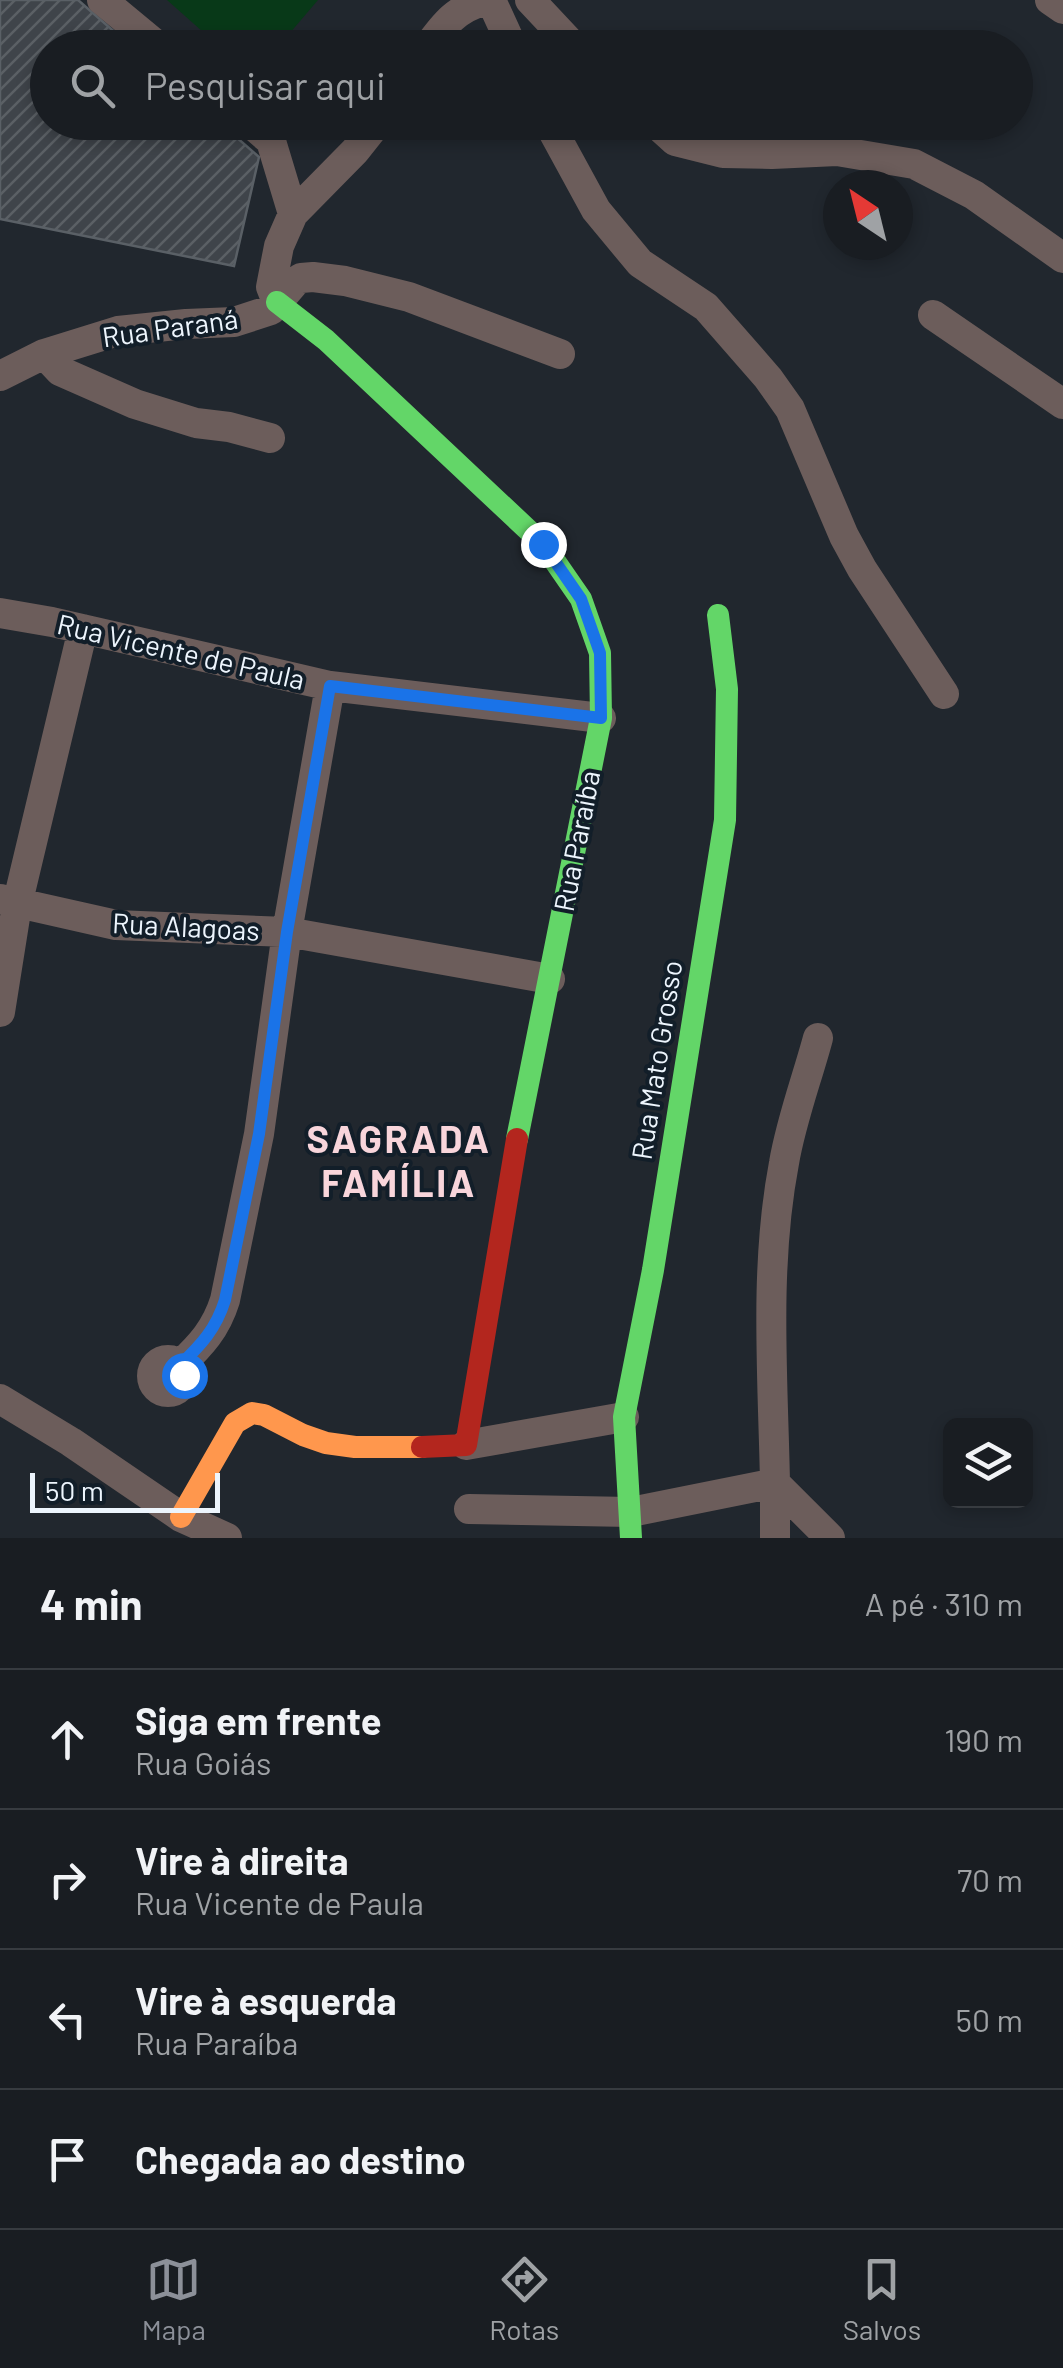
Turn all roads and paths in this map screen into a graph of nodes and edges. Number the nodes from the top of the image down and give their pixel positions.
1 (102, 0) edge
2 (489, 0) edge
3 (530, 0) edge
4 (1050, 0) edge
5 (1063, 9) edge
6 (138, 30) edge
7 (441, 30) edge
8 (503, 30) edge
9 (558, 30) edge
10 (270, 140) edge
11 (364, 140) edge
12 (558, 140) edge
13 (674, 140) edge
14 (292, 214) junction
15 (1063, 258) edge
16 (277, 302) junction
17 (933, 315) dead end
18 (44, 354) junction
19 (560, 354) dead end
20 (0, 376) edge
21 (1063, 404) edge
22 (270, 438) dead end
23 (0, 613) edge
24 (718, 615) dead end
25 (82, 629) junction
26 (330, 686) junction
27 (944, 694) dead end
28 (601, 718) junction
29 (9, 902) edge
30 (287, 932) junction
31 (550, 979) junction
32 (0, 1012) edge
33 (818, 1038) dead end
34 (180, 1365) dead end
35 (0, 1399) edge
36 (624, 1417) junction
37 (466, 1446) junction
38 (775, 1483) junction
39 (470, 1508) dead end
40 (181, 1517) junction
41 (631, 1525) edge
42 (226, 1538) edge
43 (775, 1538) edge
44 (830, 1538) edge

1 - 6 street
2 - 7 street
2 - 8 street
3 - 9 street
4 - 5 street
10 - 14 street
11 - 14 street
12 - 27 street
13 - 15 street
14 - 16 street
16 - 18 street, Rua Paraná
16 - 19 street, Rua Paraná
16 - 28 street, Rua Paraíba
17 - 21 street
18 - 20 street, Rua Paraná
18 - 22 street
23 - 25 street, Rua Vicente de Paula
24 - 36 street, Rua Mato Grosso
25 - 26 street, Rua Vicente de Paula
25 - 29 street
26 - 28 street, Rua Vicente de Paula
26 - 30 street
28 - 31 street, Rua Paraíba
29 - 30 street, Rua Alagoas
29 - 32 street
30 - 31 street, Rua Alagoas
30 - 34 street
31 - 37 street, Rua Paraíba
33 - 38 street
35 - 40 street
36 - 37 street
36 - 41 street, Rua Mato Grosso
37 - 40 street
38 - 41 street
38 - 43 street
38 - 44 street
39 - 41 street
40 - 42 street

